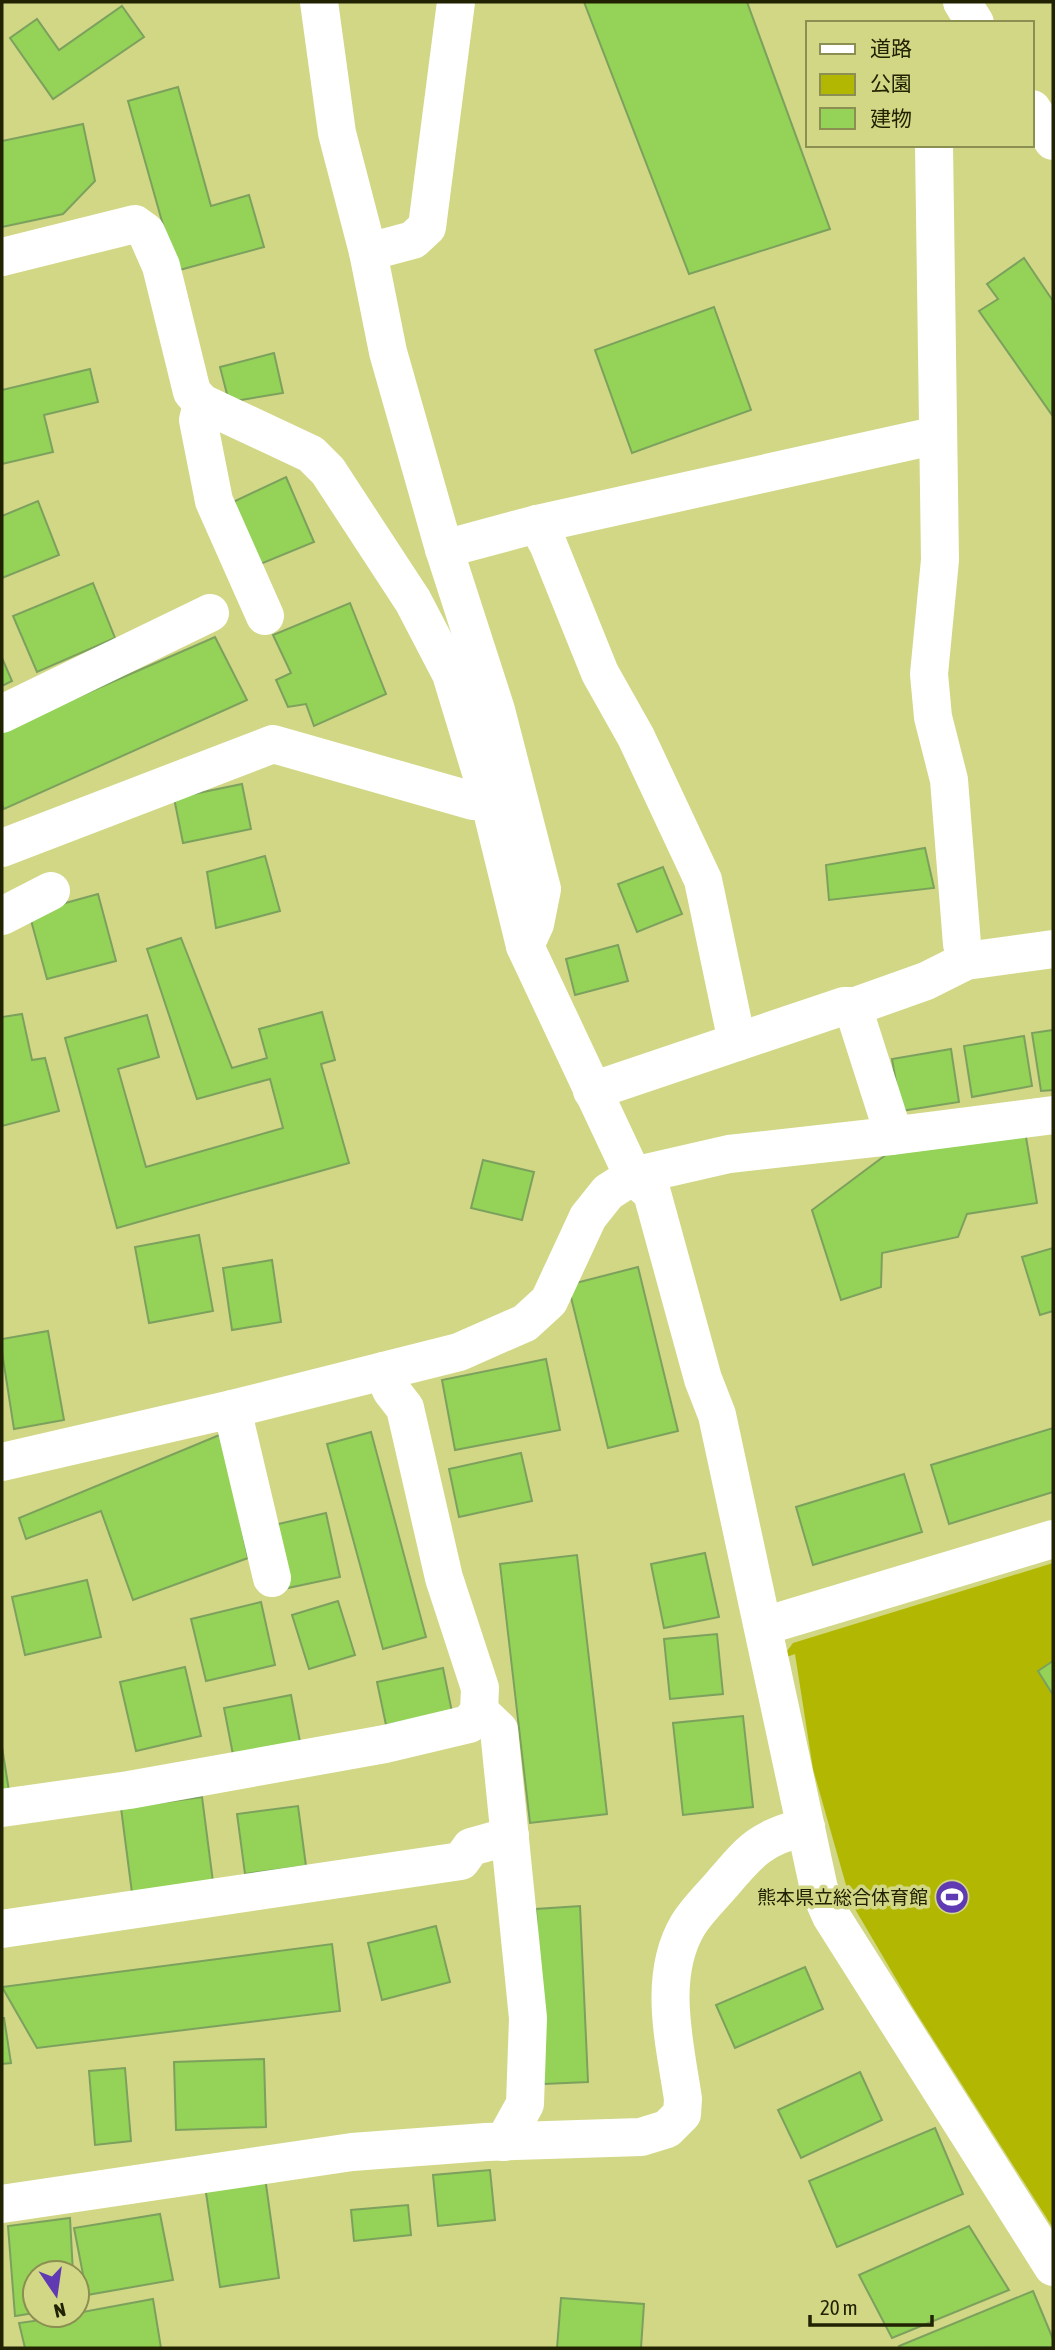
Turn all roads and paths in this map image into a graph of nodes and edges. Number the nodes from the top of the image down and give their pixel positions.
1 (319, 2) edge
2 (456, 2) edge
3 (962, 2) edge
4 (974, 21) edge
5 (1034, 112) edge
6 (1053, 141) edge
7 (934, 147) edge
8 (368, 252) junction
9 (2, 257) edge
10 (202, 403) junction
11 (938, 435) junction
12 (537, 524) junction
13 (444, 549) junction
14 (210, 613) dead end
15 (265, 616) dead end
16 (2, 714) edge
17 (489, 799) junction
18 (2, 848) edge
19 (51, 891) dead end
20 (2, 916) edge
21 (525, 946) junction
22 (1053, 949) edge
23 (966, 961) junction
24 (856, 1006) junction
25 (737, 1042) junction
26 (592, 1091) junction
27 (1053, 1115) edge
28 (891, 1136) junction
29 (633, 1176) junction
30 (383, 1371) junction
31 (232, 1409) junction
32 (2, 1462) edge
33 (1053, 1539) edge
34 (272, 1578) dead end
35 (764, 1626) junction
36 (479, 1711) junction
37 (2, 1808) edge
38 (806, 1827) junction
39 (510, 1836) junction
40 (2, 1929) edge
41 (504, 2141) junction
42 (2, 2204) edge
43 (1053, 2267) edge

1 - 8 street
2 - 8 street
3 - 4 street
5 - 6 street
7 - 11 street
8 - 13 street
9 - 10 street
10 - 15 street
10 - 17 street
11 - 12 street
11 - 23 street
12 - 13 street
12 - 25 street
13 - 21 street
14 - 16 street
17 - 18 street
17 - 21 street
19 - 20 street
21 - 26 street
22 - 23 street
23 - 24 street
24 - 25 street
24 - 28 street
25 - 26 street
26 - 29 street
27 - 28 street
28 - 29 street
29 - 30 street
29 - 35 street
30 - 31 street
30 - 36 street
31 - 32 street
31 - 34 street
33 - 35 street
35 - 38 street
36 - 37 street
36 - 39 street
38 - 41 street
38 - 43 street
39 - 40 street
39 - 41 street
41 - 42 street

